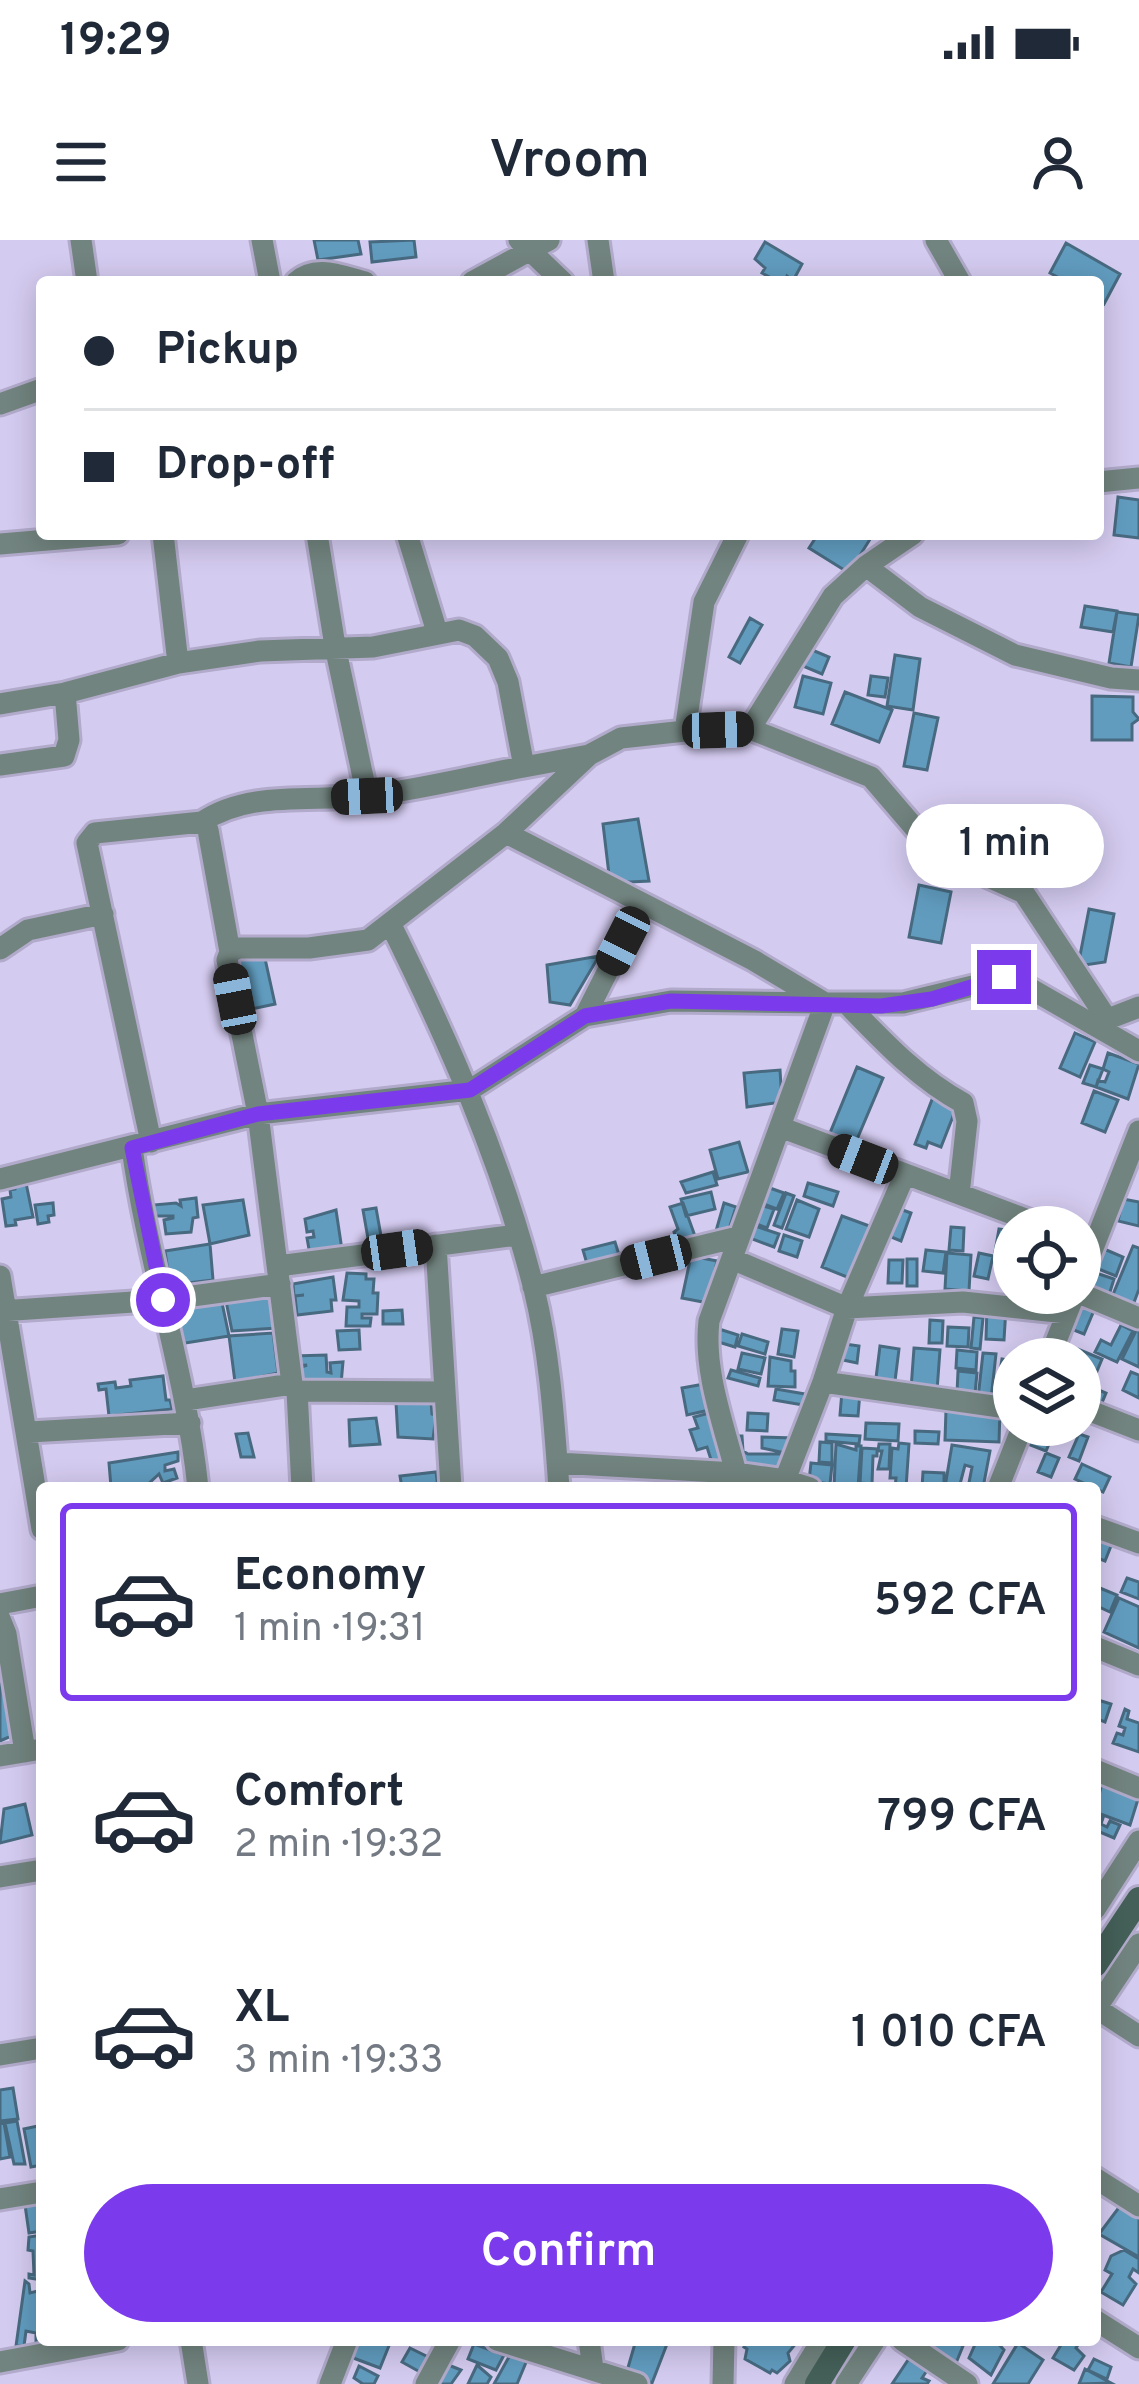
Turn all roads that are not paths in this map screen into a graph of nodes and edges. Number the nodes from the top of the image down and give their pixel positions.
1 (81, 240) edge
2 (262, 240) edge
3 (598, 240) edge
4 (936, 240) edge
5 (533, 244) edge
6 (86, 276) edge
7 (269, 276) edge
8 (303, 276) edge
9 (341, 276) edge
10 (482, 276) edge
11 (558, 276) edge
12 (603, 276) edge
13 (957, 276) edge
14 (36, 391) edge
15 (0, 404) edge
16 (1139, 478) edge
17 (1104, 481) edge
18 (47, 540) edge
19 (165, 540) edge
20 (318, 540) edge
21 (409, 540) edge
22 (735, 540) edge
23 (904, 540) edge
24 (0, 544) edge
25 (866, 566) junction
26 (437, 632) junction
27 (335, 646) junction
28 (178, 663) junction
29 (1139, 680) edge
30 (65, 693) junction
31 (0, 704) edge
32 (750, 729) junction
33 (685, 731) junction
34 (589, 755) junction
35 (0, 766) edge
36 (524, 766) junction
37 (367, 796) junction
38 (202, 822) junction
39 (506, 833) junction
40 (642, 904) junction
41 (103, 914) junction
42 (390, 923) junction
43 (0, 949) edge
44 (230, 952) junction
45 (836, 1003) junction
46 (1139, 1007) edge
47 (585, 1016) junction
48 (1100, 1022) junction
49 (1139, 1051) edge
50 (470, 1090) junction
51 (258, 1114) junction
52 (780, 1127) junction
53 (1139, 1131) edge
54 (142, 1145) junction
55 (1132, 1172) edge
56 (905, 1174) junction
57 (0, 1179) edge
58 (959, 1194) junction
59 (993, 1207) edge
60 (1101, 1220) edge
61 (517, 1235) junction
62 (436, 1245) junction
63 (735, 1248) junction
64 (279, 1275) junction
65 (0, 1276) edge
66 (533, 1287) junction
67 (163, 1300) junction
68 (993, 1301) edge
69 (1101, 1307) edge
70 (847, 1308) junction
71 (3, 1311) edge
72 (1139, 1318) edge
73 (824, 1382) junction
74 (295, 1388) junction
75 (445, 1391) junction
76 (993, 1406) edge
77 (188, 1411) junction
78 (1101, 1415) edge
79 (1139, 1430) edge
80 (29, 1432) junction
81 (1015, 1446) edge
82 (557, 1463) junction
83 (736, 1473) junction
84 (785, 1480) junction
85 (197, 1482) edge
86 (302, 1482) edge
87 (451, 1482) edge
88 (559, 1482) edge
89 (791, 1482) edge
90 (1000, 1482) edge
91 (36, 1484) edge
92 (1101, 1529) edge
93 (1139, 1543) edge
94 (36, 1597) edge
95 (0, 1604) edge
96 (0, 1619) edge
97 (1101, 1648) edge
98 (1139, 1664) edge
99 (33, 1751) edge
100 (0, 1756) edge
101 (1101, 1772) edge
102 (1139, 1788) edge
103 (1139, 1841) edge
104 (36, 1871) edge
105 (0, 1877) edge
106 (1104, 1879) edge
107 (1139, 1899) edge
108 (1139, 1944) edge
109 (1101, 1956) edge
110 (1101, 2001) edge
111 (1101, 2012) edge
112 (1139, 2036) edge
113 (36, 2049) edge
114 (0, 2055) edge
115 (1101, 2182) edge
116 (36, 2193) edge
117 (0, 2199) edge
118 (1139, 2206) edge
119 (1101, 2324) edge
120 (74, 2346) edge
121 (192, 2346) edge
122 (345, 2346) edge
123 (447, 2346) edge
124 (516, 2346) edge
125 (590, 2346) edge
126 (724, 2346) edge
127 (819, 2346) edge
128 (840, 2346) edge
129 (871, 2346) edge
130 (911, 2346) edge
131 (1139, 2348) edge
132 (0, 2362) edge
133 (592, 2369) junction
134 (198, 2384) edge
135 (330, 2384) edge
136 (426, 2384) edge
137 (637, 2384) edge
138 (723, 2384) edge
139 (795, 2384) edge
140 (817, 2384) edge
141 (846, 2384) edge
142 (967, 2384) edge

1 - 6 street
2 - 7 street
3 - 12 street
4 - 13 street
5 - 10 street
5 - 11 street
8 - 9 street
14 - 15 street
16 - 17 street
18 - 24 street
19 - 28 street
20 - 27 street
21 - 26 street
22 - 33 street
23 - 25 street
25 - 29 street
25 - 32 street
26 - 27 street
26 - 36 street
27 - 28 street
27 - 37 street
28 - 30 street
30 - 31 street
30 - 35 street
32 - 33 street
32 - 48 street
33 - 34 street
34 - 36 street
34 - 39 street
36 - 37 street
37 - 38 street
38 - 41 street
38 - 44 street
39 - 40 street
39 - 42 street
40 - 45 street
40 - 47 street
41 - 43 street
41 - 54 street
42 - 44 street
42 - 50 street
44 - 51 street
45 - 47 street
45 - 48 street
45 - 52 street
45 - 58 street
46 - 48 street
47 - 50 street
48 - 49 street
50 - 51 street
50 - 61 street
51 - 54 street
51 - 64 street
52 - 56 street
52 - 63 street
53 - 55 street
54 - 57 street
54 - 67 street
55 - 60 street
56 - 58 street
56 - 70 street
58 - 59 street
61 - 62 street
61 - 66 street
62 - 64 street
62 - 75 street
63 - 66 street
63 - 70 street
63 - 83 street
64 - 67 street
64 - 74 street
65 - 71 street
66 - 82 street
67 - 71 street
67 - 77 street
68 - 70 street
69 - 72 street
70 - 73 street
71 - 80 street
73 - 76 street
73 - 84 street
74 - 75 street
74 - 77 street
74 - 86 street
75 - 87 street
77 - 80 street
77 - 85 street
78 - 79 street
80 - 91 street
81 - 90 street
82 - 83 street
82 - 88 street
83 - 84 street
84 - 89 street
92 - 93 street
94 - 95 street
96 - 99 street
97 - 98 street
99 - 100 street
101 - 102 street
103 - 106 street
104 - 105 street
107 - 109 street
108 - 110 street
111 - 112 street
113 - 114 street
115 - 118 street
116 - 117 street
119 - 131 street
120 - 132 street
121 - 134 street
122 - 135 street
123 - 136 street
124 - 133 street
125 - 133 street
126 - 138 street
127 - 139 street
128 - 140 street
129 - 141 street
130 - 142 street
133 - 137 street

